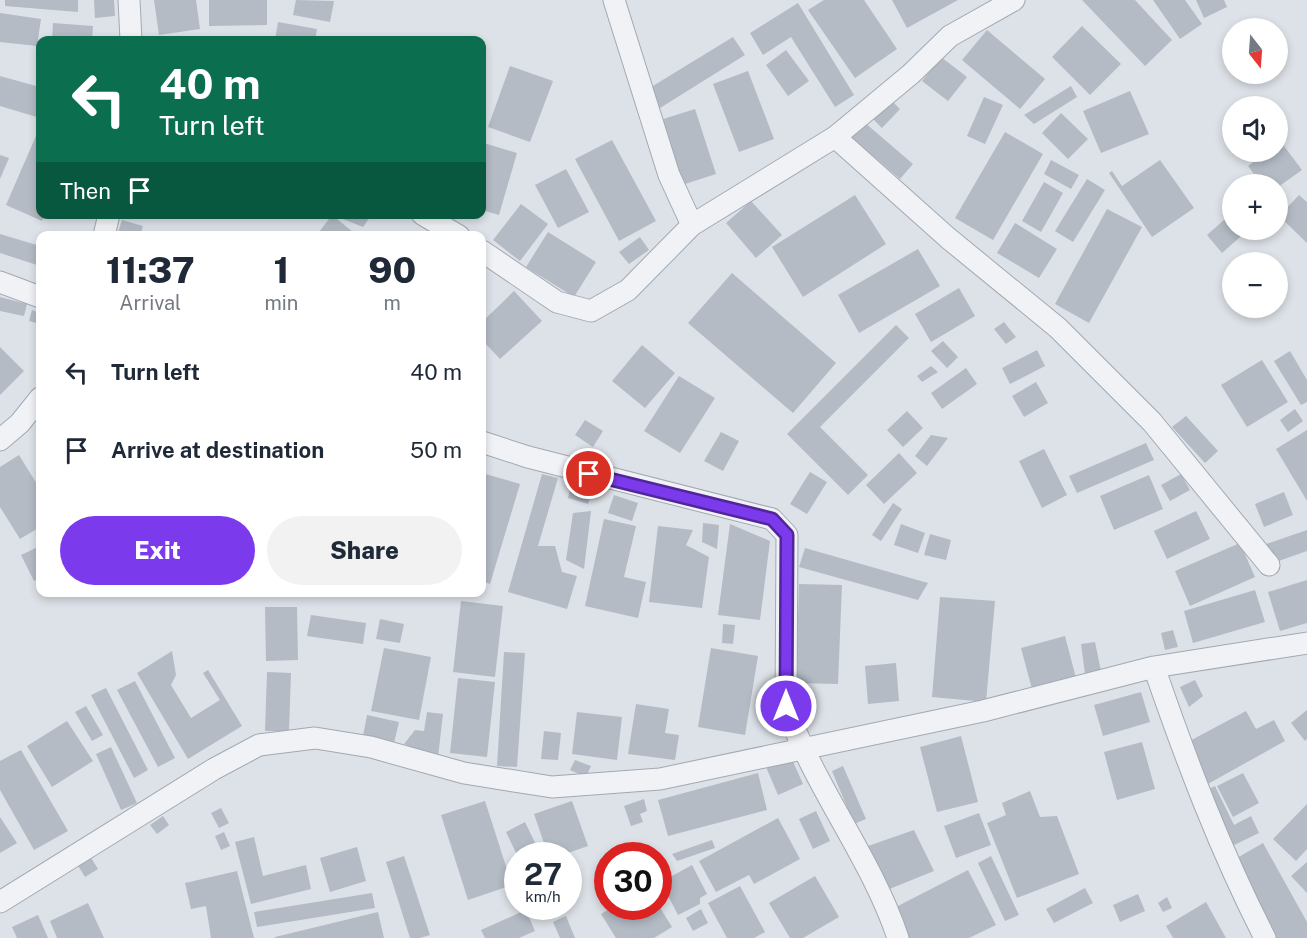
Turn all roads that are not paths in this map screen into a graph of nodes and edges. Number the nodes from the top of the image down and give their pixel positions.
1 (129, 0) edge
2 (614, 0) edge
3 (1014, 0) edge
4 (131, 36) edge
5 (835, 137) junction
6 (431, 219) edge
7 (692, 225) junction
8 (451, 231) edge
9 (486, 254) edge
10 (0, 282) edge
11 (36, 296) edge
12 (36, 403) edge
13 (0, 440) edge
14 (486, 443) edge
15 (1269, 565) dead end
16 (1307, 643) edge
17 (1154, 667) junction
18 (804, 747) junction
19 (0, 902) edge
20 (898, 938) edge
21 (1264, 938) edge

1 - 4 street
2 - 7 street
3 - 5 street
5 - 7 street
5 - 15 street
6 - 8 street
7 - 9 street
10 - 11 street
12 - 13 street
14 - 18 street
16 - 17 street
17 - 18 street
17 - 21 street
18 - 19 street
18 - 20 street

